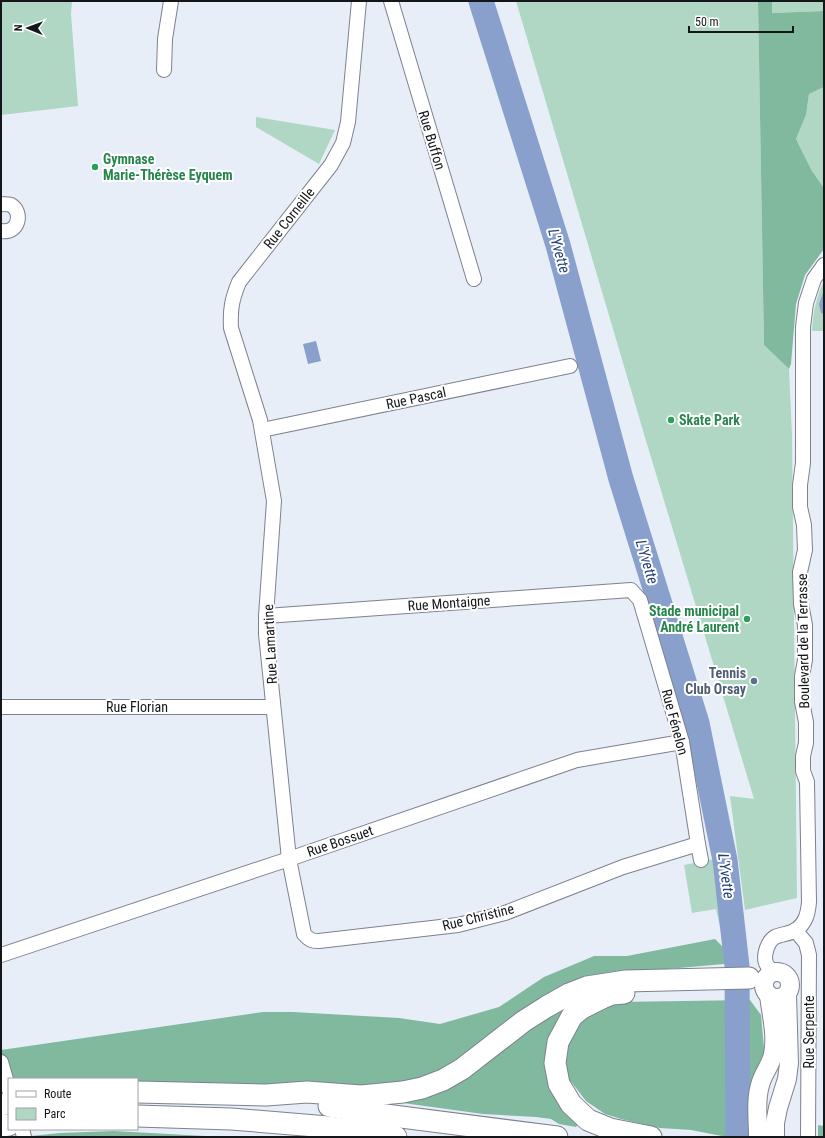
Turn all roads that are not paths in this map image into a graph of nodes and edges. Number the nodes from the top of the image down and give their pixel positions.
1 (171, 1) edge
2 (358, 1) edge
3 (391, 1) edge
4 (164, 70) dead end
5 (1, 204) edge
6 (1, 231) edge
7 (824, 265) edge
8 (474, 280) dead end
9 (570, 366) dead end
10 (262, 430) junction
11 (631, 590) joint
12 (266, 616) junction
13 (273, 706) junction
14 (1, 707) edge
15 (682, 742) junction
16 (698, 844) junction
17 (288, 859) junction
18 (702, 860) dead end
19 (795, 930) junction
20 (1, 955) edge
21 (723, 984) junction
22 (762, 984) junction
23 (1, 1062) edge
24 (8, 1086) edge
25 (138, 1092) edge
26 (266, 1095) junction
27 (138, 1117) edge
28 (138, 1117) edge
29 (293, 1137) edge
30 (396, 1137) edge
31 (557, 1137) edge
32 (651, 1137) edge
33 (758, 1137) edge
34 (775, 1137) edge
35 (808, 1137) edge

1 - 4 street
2 - 10 street, Rue Corneille
3 - 8 street, Rue Buffon
5 - 6 street
7 - 19 street, Boulevard de la Terrasse
9 - 10 street, Rue Pascal
10 - 12 street, Rue Lamartine
11 - 12 street, Rue Montaigne
11 - 15 street, Rue Fénelon
12 - 13 street, Rue Lamartine
13 - 14 street, Rue Florian
13 - 17 street, Rue Lamartine
15 - 16 street, Rue Fénelon
15 - 17 street, Rue Bossuet
16 - 17 street, Rue Christine
16 - 18 street, Rue Fénelon
17 - 20 street, Rue Bossuet
19 - 22 street
19 - 35 street, Rue Serpente
21 - 22 highway
21 - 26 highway
21 - 32 highway
22 - 33 main road
22 - 34 main road
23 - 24 street
25 - 26 highway
26 - 31 highway
27 - 29 highway
28 - 30 highway

